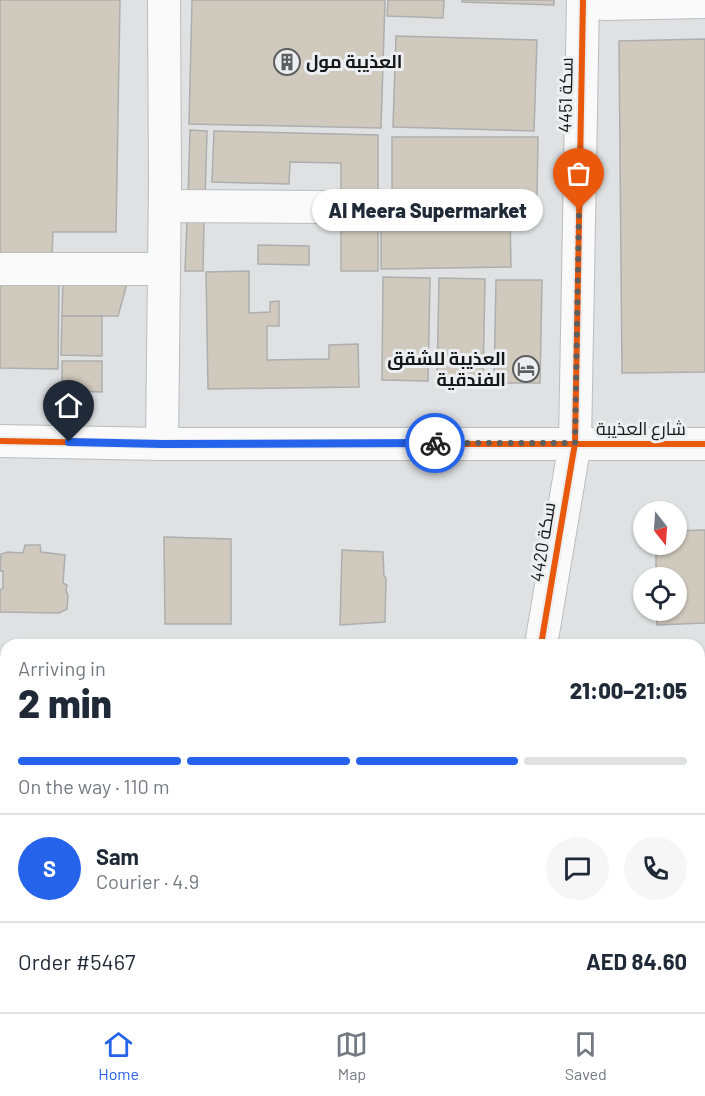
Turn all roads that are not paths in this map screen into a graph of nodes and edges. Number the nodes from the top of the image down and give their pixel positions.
1 (164, 0) edge
2 (583, 0) edge
3 (619, 1) edge
4 (705, 2) edge
5 (165, 206) junction
6 (329, 207) dead end
7 (0, 269) edge
8 (164, 269) junction
9 (0, 441) edge
10 (575, 443) junction
11 (162, 444) junction
12 (705, 444) edge
13 (542, 639) edge

1 - 5 street
2 - 10 street, سكة 4451
3 - 4 street
5 - 6 street
5 - 8 street
7 - 8 street
8 - 11 street
9 - 11 street, شارع العذيبة
10 - 11 street, شارع العذيبة
10 - 12 street, شارع العذيبة
10 - 13 street, سكة 4420

